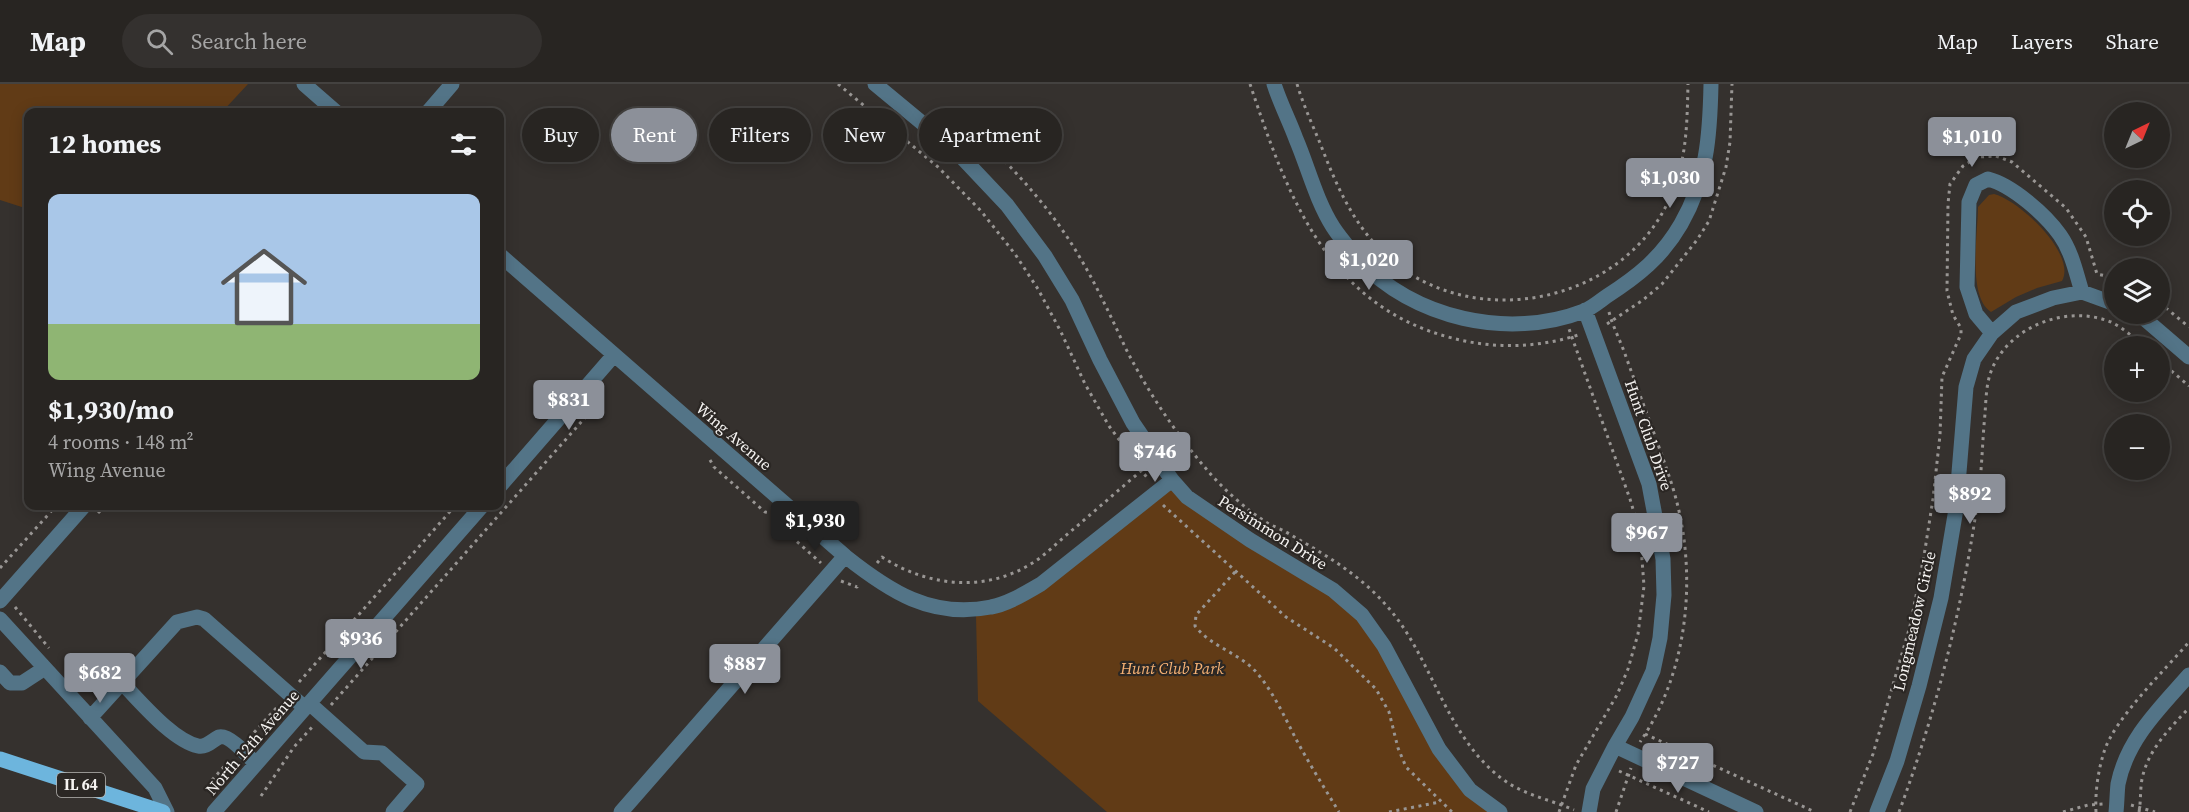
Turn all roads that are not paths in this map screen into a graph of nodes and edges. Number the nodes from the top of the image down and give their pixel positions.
1 (304, 84) edge
2 (452, 84) edge
3 (874, 84) edge
4 (1274, 84) edge
5 (1711, 84) edge
6 (331, 108) edge
7 (431, 108) edge
8 (504, 259) edge
9 (2082, 292) junction
10 (2104, 300) edge
11 (1586, 310) junction
12 (2151, 324) edge
13 (1992, 333) junction
14 (614, 355) junction
15 (2189, 357) edge
16 (1172, 480) junction
17 (504, 481) edge
18 (80, 510) edge
19 (478, 510) edge
20 (845, 556) junction
21 (0, 601) edge
22 (0, 619) edge
23 (45, 668) junction
24 (0, 672) edge
25 (2189, 675) edge
26 (122, 683) junction
27 (307, 705) junction
28 (90, 718) junction
29 (1615, 746) junction
30 (0, 759) edge
31 (256, 764) junction
32 (1582, 811) edge
33 (165, 812) edge
34 (214, 812) edge
35 (393, 812) edge
36 (621, 812) edge
37 (1500, 812) edge
38 (1756, 812) edge
39 (1877, 812) edge
40 (2116, 812) edge

1 - 6 street
2 - 7 street
3 - 16 street, Persimmon Drive
4 - 11 street
5 - 11 street
8 - 14 street, Wing Avenue
9 - 10 street
9 - 13 street, Longmeadow Circle
9 - 13 street
11 - 29 street, Hunt Club Drive
12 - 15 street
13 - 39 street, Longmeadow Circle
14 - 17 street
14 - 20 street, Wing Avenue
16 - 20 street, Wing Avenue
16 - 37 street, Persimmon Drive
18 - 21 street
19 - 27 street, North 12th Avenue
20 - 36 street
22 - 23 street
23 - 24 street
23 - 28 street
25 - 40 street
26 - 27 street
26 - 28 street
26 - 31 street
27 - 31 street, North 12th Avenue
27 - 35 street
28 - 33 street
29 - 32 street, Hunt Club Drive
29 - 38 street
30 - 33 main road, IL 64
31 - 34 street, North 12th Avenue

